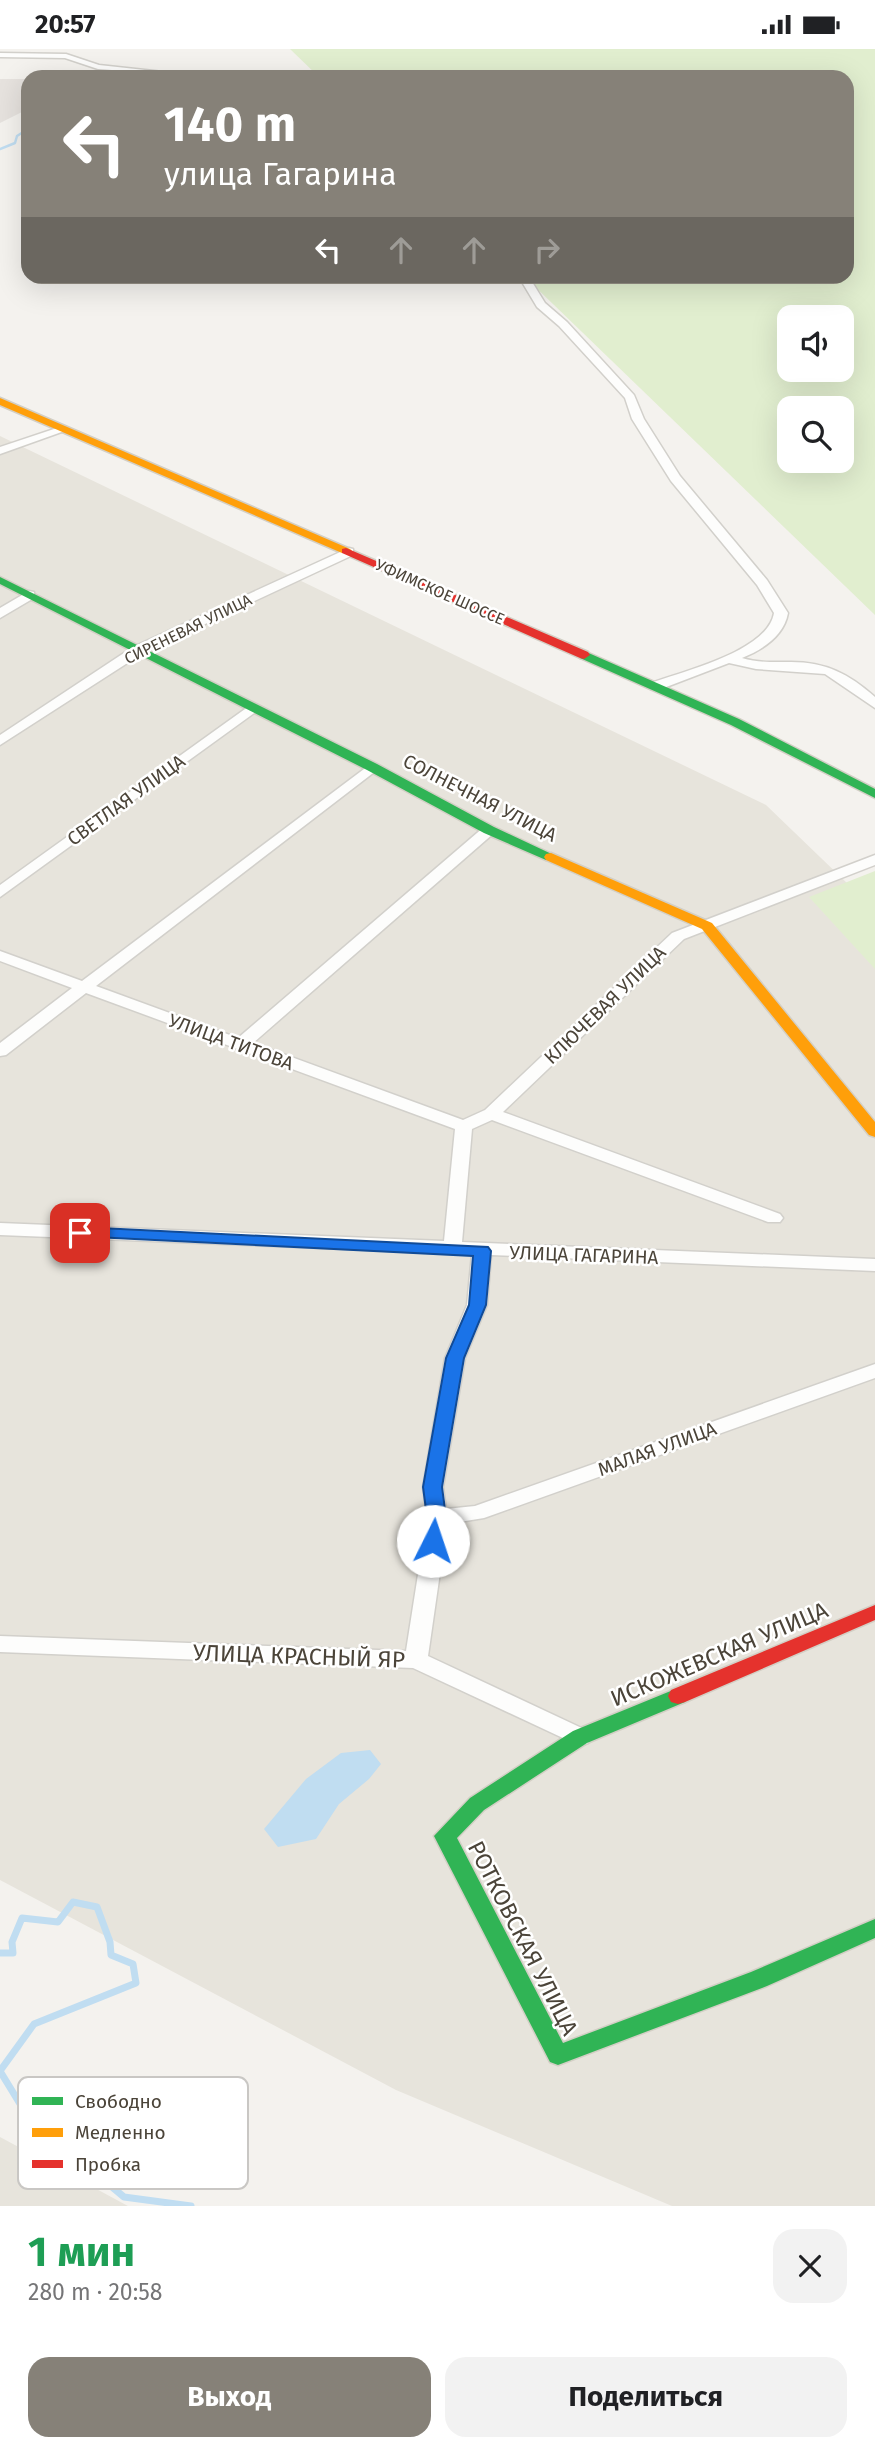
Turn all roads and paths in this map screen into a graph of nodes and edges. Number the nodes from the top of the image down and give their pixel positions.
1 (0, 55) edge
2 (130, 70) edge
3 (528, 284) edge
4 (0, 401) edge
5 (64, 429) junction
6 (0, 451) edge
7 (349, 552) junction
8 (0, 580) edge
9 (29, 595) junction
10 (0, 614) edge
11 (138, 650) junction
12 (731, 659) junction
13 (656, 686) junction
14 (875, 704) edge
15 (252, 708) junction
16 (0, 741) edge
17 (372, 767) junction
18 (875, 794) edge
19 (489, 830) junction
20 (875, 860) edge
21 (0, 892) edge
22 (707, 926) junction
23 (0, 956) edge
24 (80, 988) junction
25 (240, 1045) junction
26 (0, 1051) edge
27 (491, 1114) junction
28 (464, 1126) junction
29 (875, 1132) edge
30 (774, 1218) dead end
31 (0, 1229) edge
32 (452, 1249) junction
33 (482, 1251) junction
34 (875, 1265) edge
35 (875, 1371) edge
36 (437, 1517) junction
37 (875, 1612) edge
38 (0, 1644) edge
39 (416, 1660) junction
40 (580, 1737) junction
41 (875, 1928) edge

1 - 2 street
3 - 12 street
4 - 5 street, УФИМСКОЕ ШОССЕ
5 - 6 street
5 - 7 street, УФИМСКОЕ ШОССЕ
7 - 11 street, СИРЕНЕВАЯ УЛИЦА
7 - 13 street, УФИМСКОЕ ШОССЕ
8 - 9 street, СОЛНЕЧНАЯ УЛИЦА
9 - 10 street
9 - 11 street, СОЛНЕЧНАЯ УЛИЦА
11 - 15 street, СОЛНЕЧНАЯ УЛИЦА
11 - 16 street, СИРЕНЕВАЯ УЛИЦА
12 - 13 street
12 - 14 street
13 - 18 street, УФИМСКОЕ ШОССЕ
15 - 17 street, СОЛНЕЧНАЯ УЛИЦА
15 - 21 street, СВЕТЛАЯ УЛИЦА
17 - 19 street, СОЛНЕЧНАЯ УЛИЦА
17 - 24 street
19 - 22 street, СОЛНЕЧНАЯ УЛИЦА
19 - 25 street
20 - 22 street, КЛЮЧЕВАЯ УЛИЦА
22 - 27 street, КЛЮЧЕВАЯ УЛИЦА
22 - 29 street, СОЛНЕЧНАЯ УЛИЦА
23 - 24 street, УЛИЦА ТИТОВА
24 - 25 street, УЛИЦА ТИТОВА
24 - 26 street
25 - 28 street, УЛИЦА ТИТОВА
27 - 28 street, КЛЮЧЕВАЯ УЛИЦА
27 - 30 street
28 - 32 street
31 - 32 street, УЛИЦА ГАГАРИНА
32 - 33 street, УЛИЦА ГАГАРИНА
33 - 34 street, УЛИЦА ГАГАРИНА
33 - 36 street
35 - 36 street, МАЛАЯ УЛИЦА
36 - 39 street
37 - 40 street, ИСКОЖЕВСКАЯ УЛИЦА
38 - 39 street, УЛИЦА КРАСНЫЙ ЯР
39 - 40 street, УЛИЦА КРАСНЫЙ ЯР
40 - 41 street, РОТКОВСКАЯ УЛИЦА

